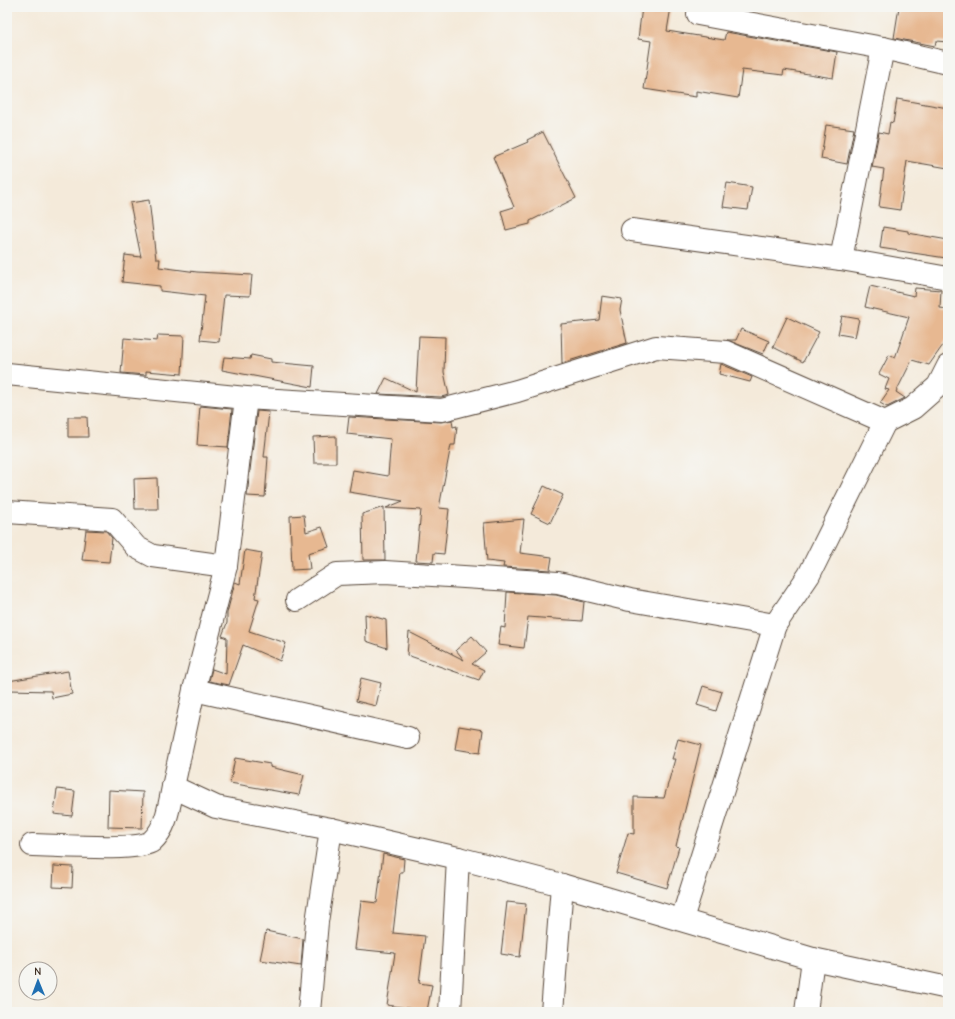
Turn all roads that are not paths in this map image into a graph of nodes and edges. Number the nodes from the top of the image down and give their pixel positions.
1 (698, 14) dead end
2 (883, 48) junction
3 (948, 62) edge
4 (632, 230) dead end
5 (841, 259) junction
6 (948, 278) edge
7 (948, 366) edge
8 (7, 374) edge
9 (246, 398) junction
10 (884, 422) junction
11 (7, 512) edge
12 (226, 566) junction
13 (297, 600) dead end
14 (775, 625) junction
15 (194, 690) junction
16 (408, 738) dead end
17 (173, 787) junction
18 (331, 829) junction
19 (32, 845) dead end
20 (458, 858) junction
21 (562, 885) junction
22 (682, 919) junction
23 (813, 959) junction
24 (948, 988) edge
25 (310, 1012) edge
26 (450, 1012) edge
27 (552, 1012) edge
28 (806, 1012) edge

1 - 2 street
2 - 3 street
2 - 5 street
4 - 5 street
5 - 6 street
7 - 10 street
8 - 9 street
9 - 10 street
9 - 12 street
10 - 14 street
11 - 12 street
12 - 15 street
13 - 14 street
14 - 22 street
15 - 16 street
15 - 17 street
17 - 18 street
17 - 19 street
18 - 20 street
18 - 25 street
20 - 21 street
20 - 26 street
21 - 22 street
21 - 27 street
22 - 23 street
23 - 24 street
23 - 28 street

